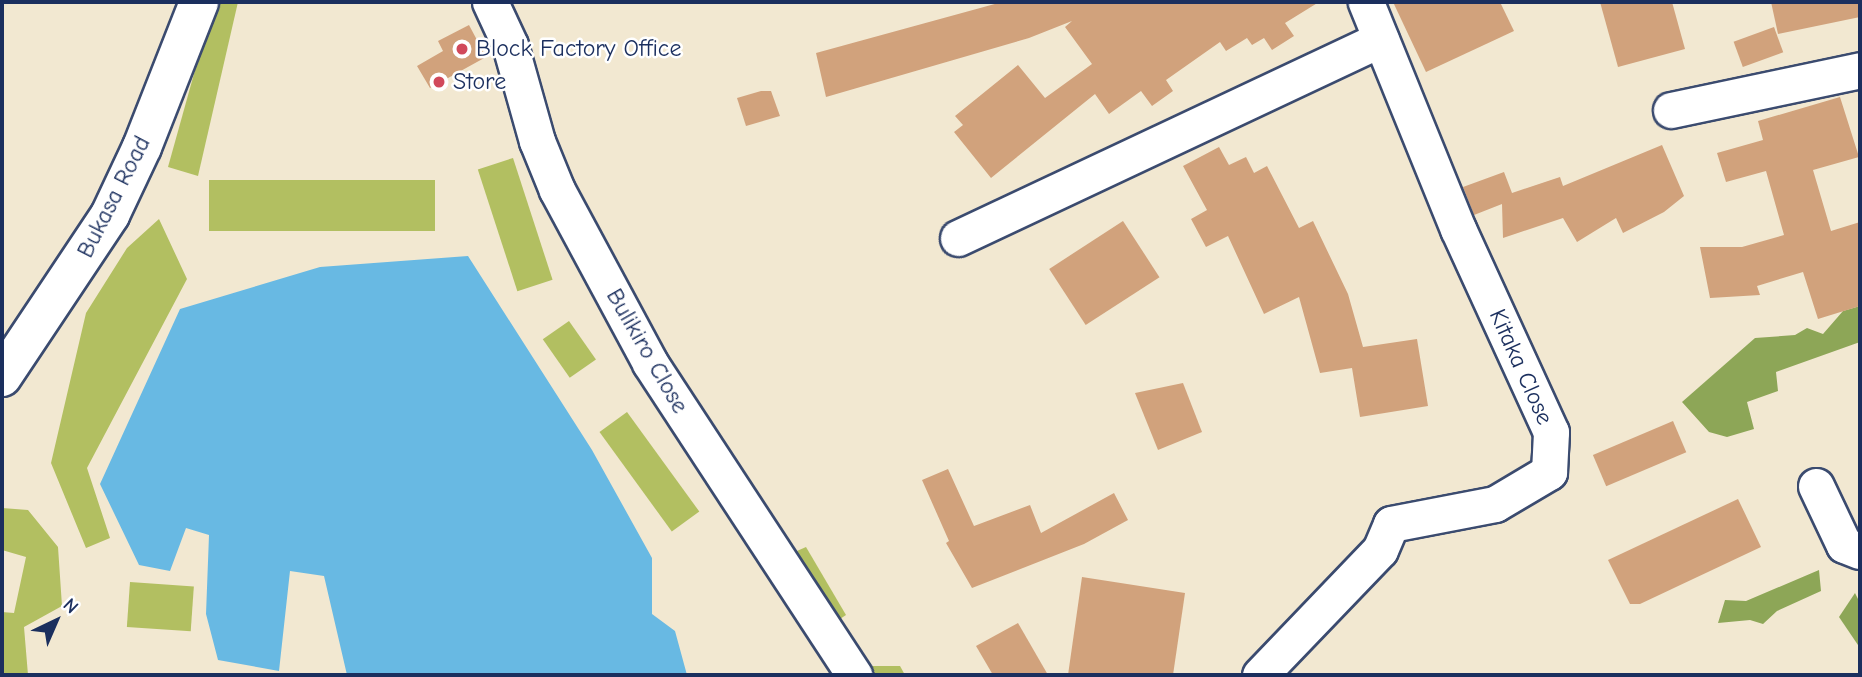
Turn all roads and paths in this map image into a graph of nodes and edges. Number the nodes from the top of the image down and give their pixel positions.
1 (199, 2) edge
2 (491, 2) edge
3 (1366, 2) edge
4 (1381, 39) junction
5 (1860, 70) edge
6 (1671, 110) dead end
7 (958, 237) dead end
8 (2, 377) edge
9 (1816, 486) dead end
10 (1860, 551) edge
11 (854, 675) edge
12 (1260, 675) edge

1 - 8 street, Bukasa Road
2 - 11 street, Bulikiro Close
3 - 4 street, Kitaka Close
4 - 7 street
4 - 12 street, Kitaka Close
5 - 6 street
9 - 10 street

